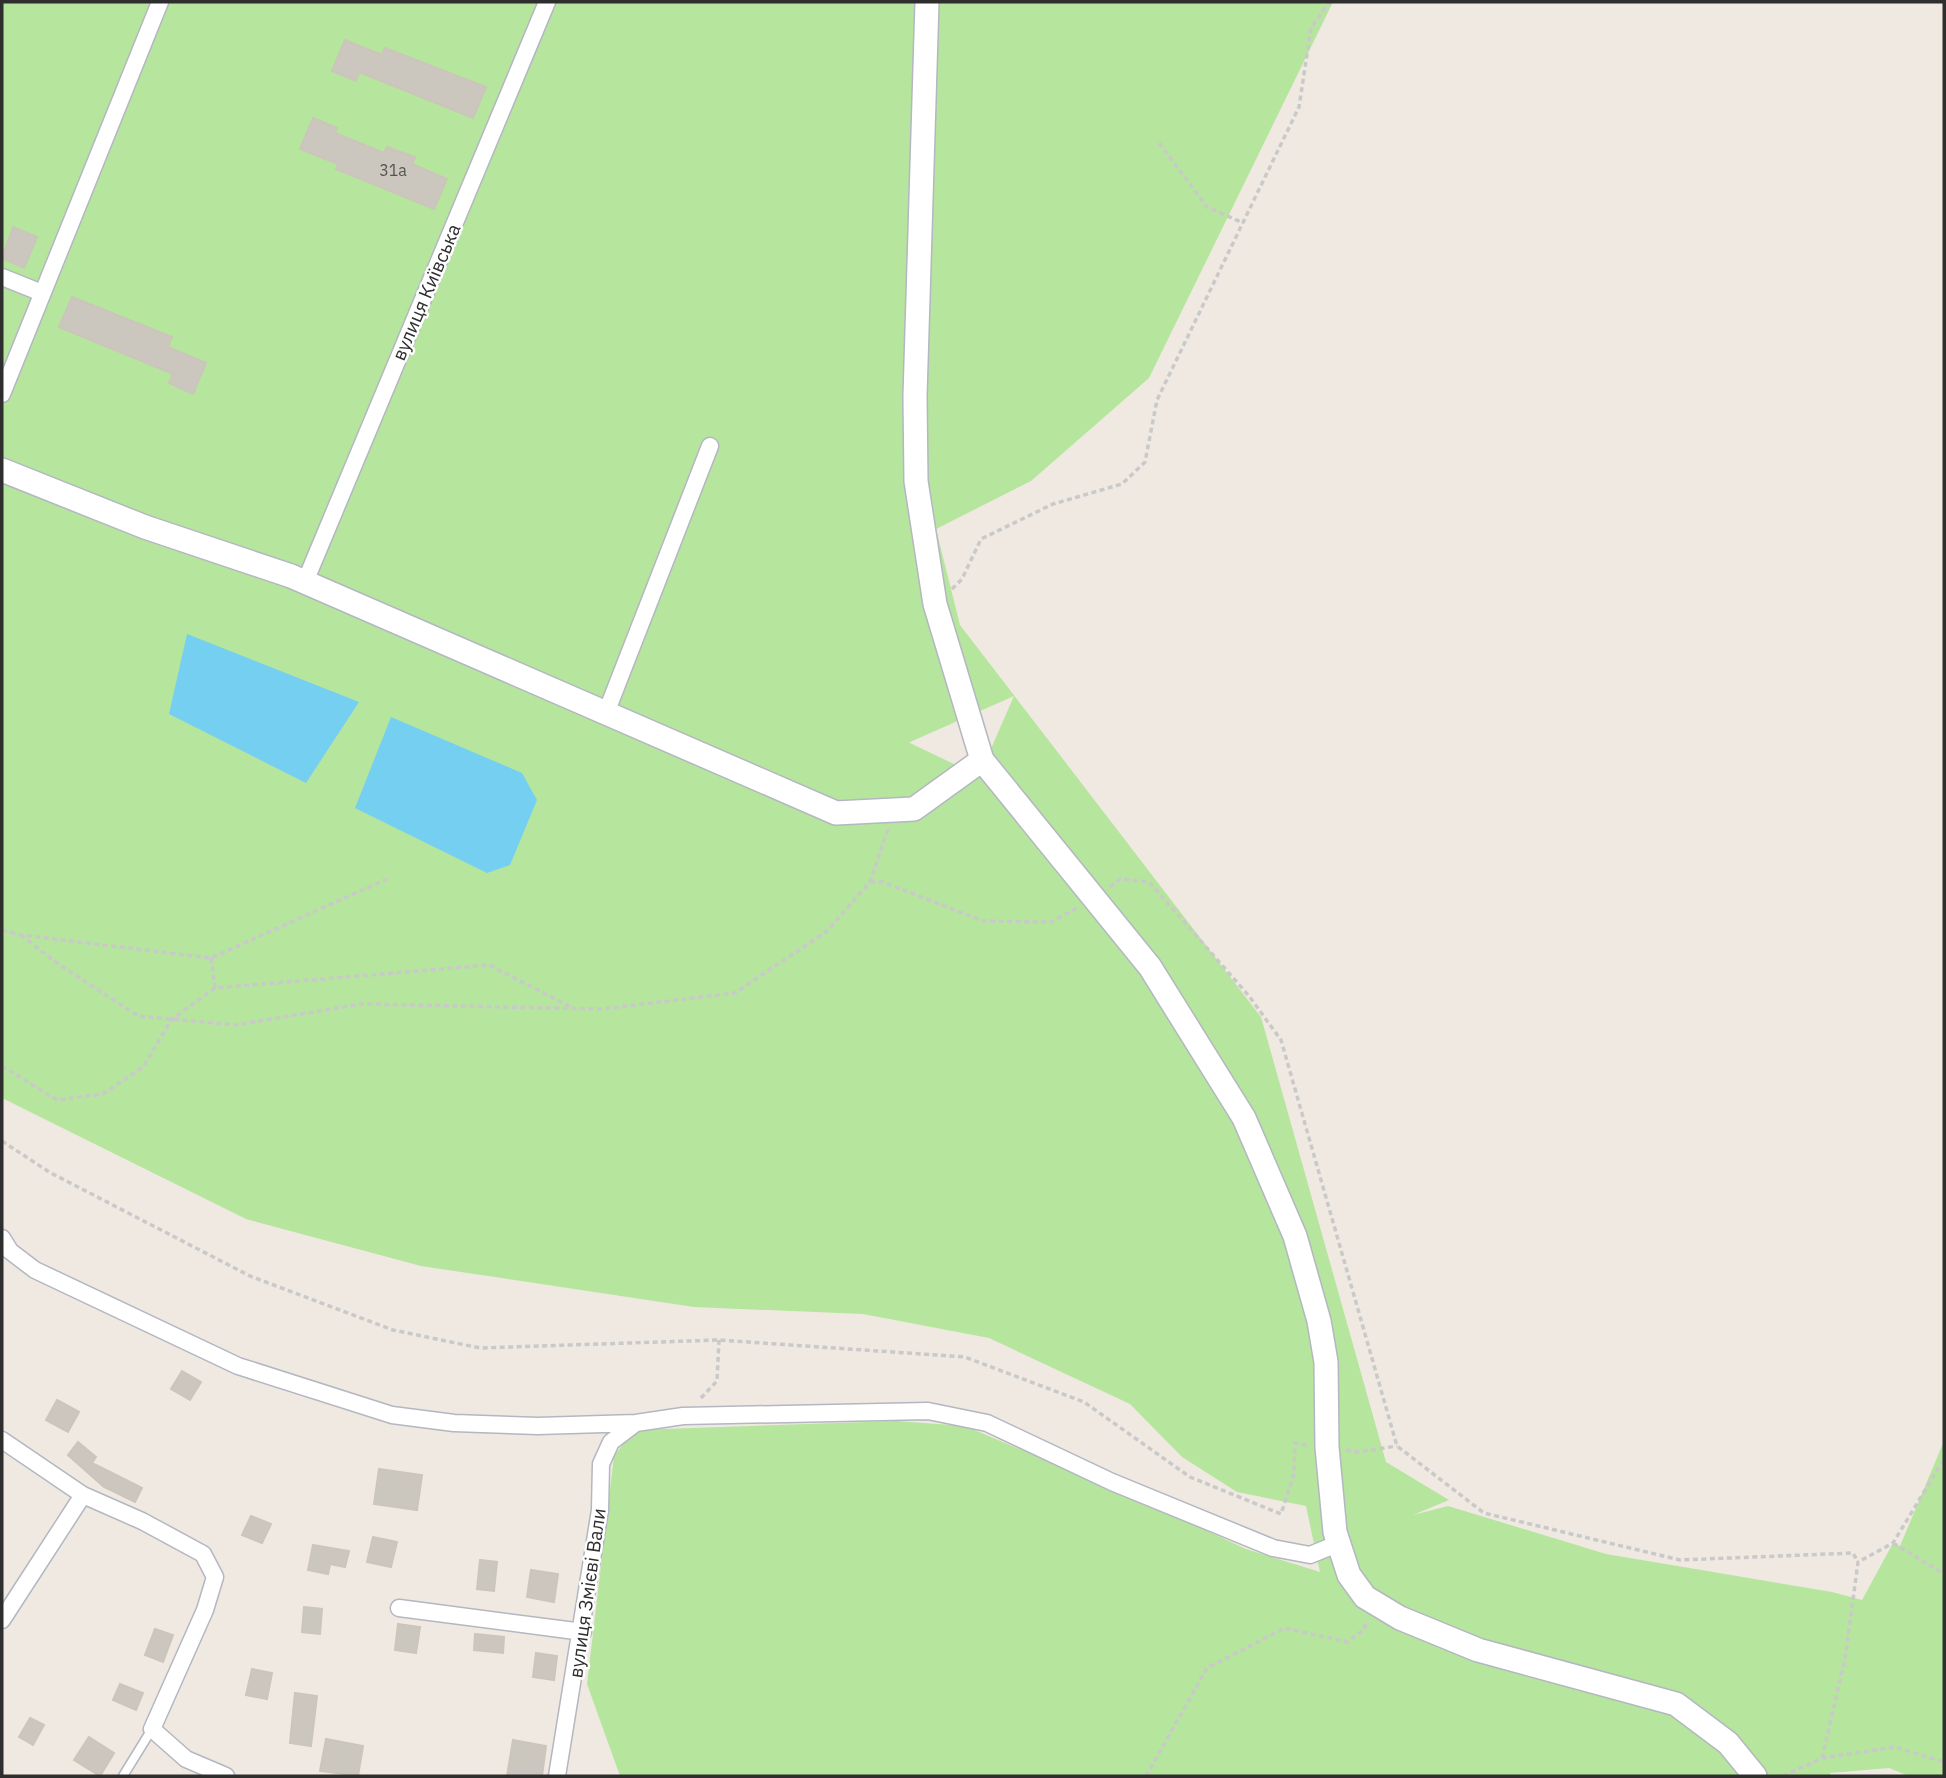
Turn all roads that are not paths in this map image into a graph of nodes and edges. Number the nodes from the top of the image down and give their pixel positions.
1 (160, 2) edge
2 (547, 2) edge
3 (927, 2) edge
4 (2, 277) edge
5 (42, 293) junction
6 (2, 394) edge
7 (710, 446) dead end
8 (2, 470) edge
9 (305, 582) junction
10 (606, 713) junction
11 (982, 760) junction
12 (2, 1238) edge
13 (636, 1423) junction
14 (2, 1440) edge
15 (83, 1495) junction
16 (1337, 1544) junction
17 (399, 1608) dead end
18 (2, 1620) edge
19 (583, 1633) junction
20 (152, 1728) junction
21 (123, 1776) edge
22 (226, 1776) edge
23 (557, 1776) edge
24 (1755, 1776) edge

1 - 5 street
2 - 9 street, вулиця Київська
3 - 11 street
4 - 5 street
5 - 6 street
7 - 10 street
8 - 9 street
9 - 10 street
10 - 11 street
11 - 16 street
12 - 13 street
13 - 16 street
13 - 19 street, вулиця Змієві Вали
14 - 15 street
15 - 18 street
15 - 20 street
16 - 24 street
17 - 19 street
19 - 23 street, вулиця Змієві Вали
20 - 21 lane
20 - 22 street

